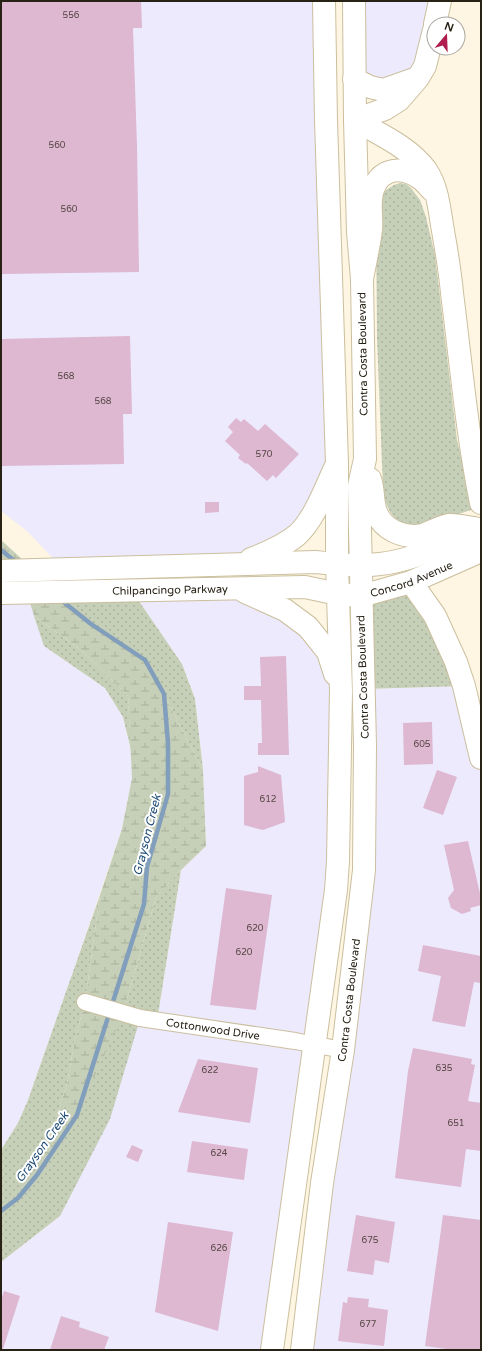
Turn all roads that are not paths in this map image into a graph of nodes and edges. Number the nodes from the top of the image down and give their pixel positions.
1 (324, 1) edge
2 (354, 1) edge
3 (440, 1) edge
4 (437, 16) edge
5 (428, 56) edge
6 (418, 78) junction
7 (354, 79) junction
8 (355, 120) junction
9 (437, 195) junction
10 (362, 279) junction
11 (365, 460) junction
12 (337, 464) junction
13 (481, 503) edge
14 (481, 529) edge
15 (481, 552) edge
16 (238, 564) junction
17 (337, 564) junction
18 (361, 565) junction
19 (146, 567) junction
20 (1, 571) edge
21 (410, 582) junction
22 (238, 589) junction
23 (77, 592) junction
24 (1, 593) edge
25 (338, 594) junction
26 (361, 596) junction
27 (341, 691) junction
28 (481, 758) edge
29 (331, 931) junction
30 (85, 1002) dead end
31 (346, 1022) junction
32 (314, 1045) junction
33 (343, 1050) junction
34 (272, 1350) edge
35 (302, 1350) edge

1 - 12 main road, Contra Costa Boulevard
2 - 7 main road, Contra Costa Boulevard
3 - 4 main road
5 - 6 main road
6 - 7 main road
6 - 8 main road
7 - 8 main road, Contra Costa Boulevard
8 - 9 main road
8 - 10 main road, Contra Costa Boulevard
9 - 10 main road
9 - 13 main road
10 - 11 main road, Contra Costa Boulevard
11 - 14 main road
11 - 18 main road, Contra Costa Boulevard
12 - 16 main road
12 - 17 main road, Contra Costa Boulevard
14 - 18 main road, Concord Avenue
15 - 21 main road, Concord Avenue
16 - 17 main road, Chilpancingo Parkway
16 - 19 main road, Chilpancingo Parkway
17 - 18 main road, Concord Avenue
17 - 25 main road, Contra Costa Boulevard
18 - 26 main road, Contra Costa Boulevard
19 - 20 main road, Chilpancingo Parkway
19 - 23 main road
21 - 26 main road, Concord Avenue
21 - 28 main road
22 - 23 main road, Chilpancingo Parkway
22 - 25 main road, Chilpancingo Parkway
22 - 27 main road
23 - 24 main road, Chilpancingo Parkway
25 - 26 main road, Concord Avenue
25 - 27 main road, Contra Costa Boulevard
26 - 31 main road, Contra Costa Boulevard
27 - 29 main road, Contra Costa Boulevard
29 - 31 main road
29 - 32 main road, Contra Costa Boulevard
30 - 32 street, Cottonwood Drive
31 - 33 main road, Contra Costa Boulevard
32 - 33 street, Cottonwood Drive
32 - 34 main road, Contra Costa Boulevard
33 - 35 main road, Contra Costa Boulevard

